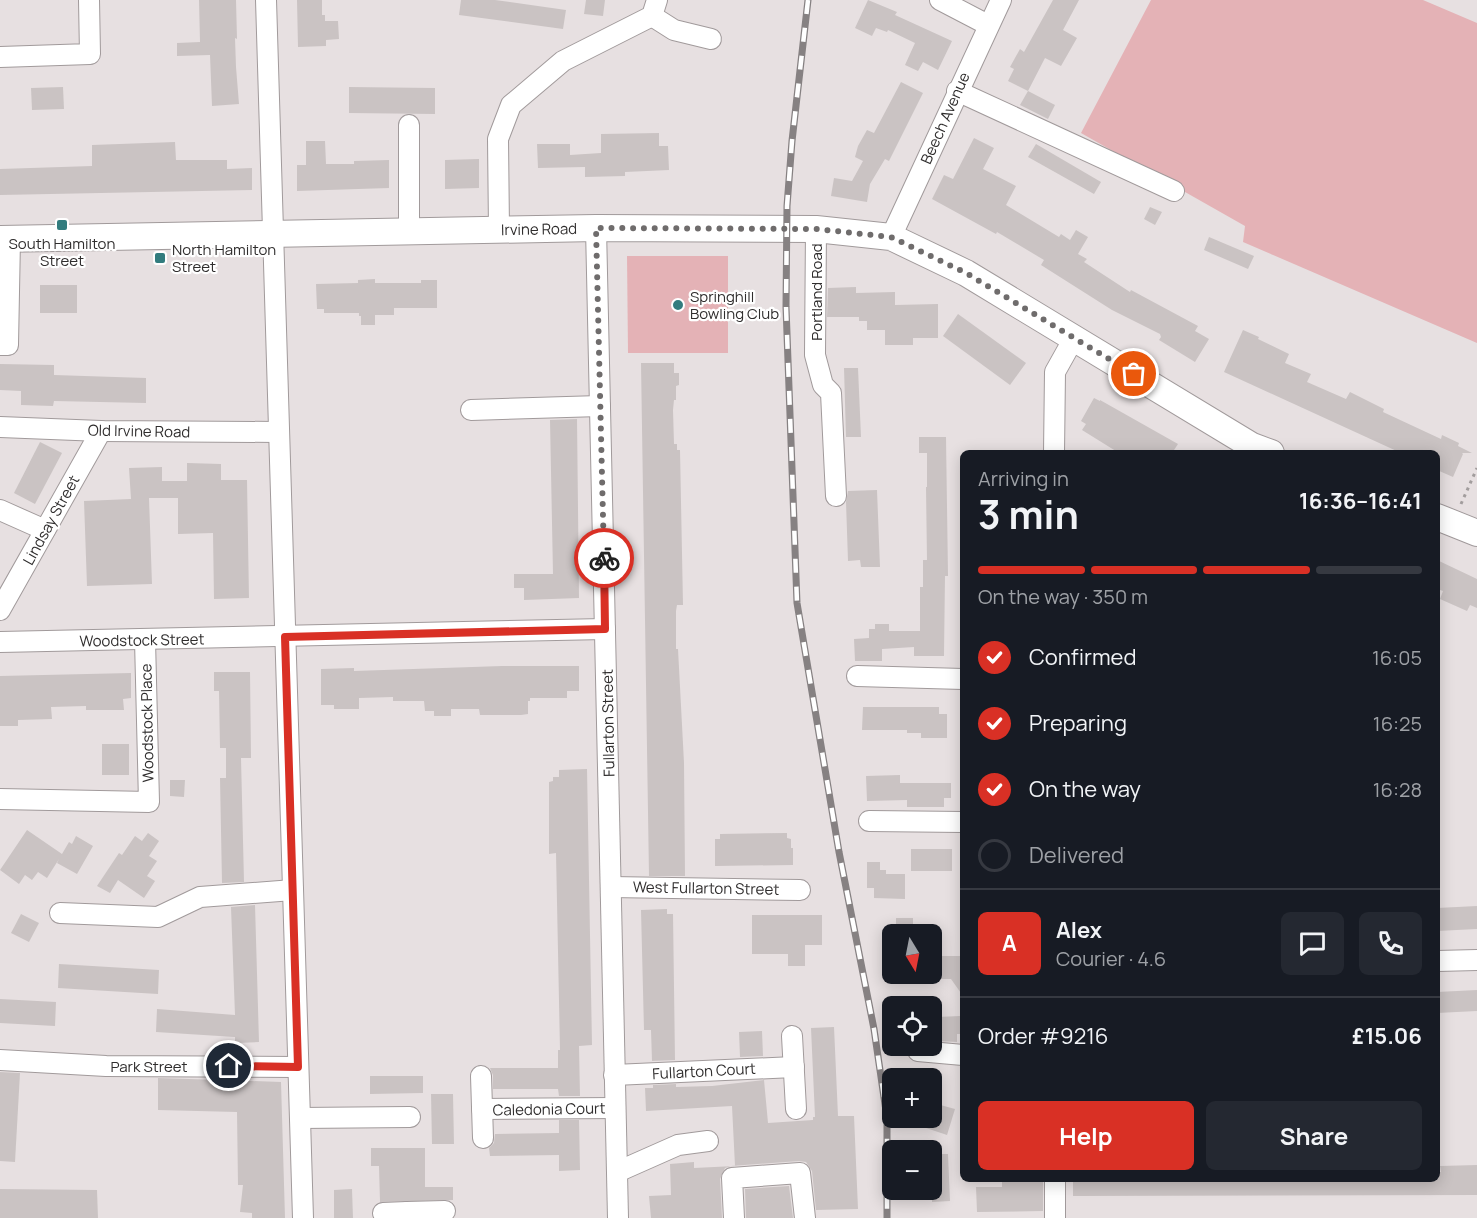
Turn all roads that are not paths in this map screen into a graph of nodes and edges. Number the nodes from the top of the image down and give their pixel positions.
1 (89, 0) edge
2 (266, 0) edge
3 (940, 0) edge
4 (1001, 0) edge
5 (655, 8) edge
6 (988, 25) junction
7 (711, 39) dead end
8 (0, 57) edge
9 (957, 91) junction
10 (409, 125) dead end
11 (1174, 192) dead end
12 (596, 228) junction
13 (816, 229) junction
14 (500, 230) junction
15 (409, 231) junction
16 (272, 234) junction
17 (891, 237) junction
18 (5, 239) edge
19 (1074, 338) junction
20 (0, 345) edge
21 (600, 406) junction
22 (471, 410) dead end
23 (0, 427) edge
24 (101, 431) junction
25 (279, 432) junction
26 (1054, 450) edge
27 (1263, 450) edge
28 (836, 496) dead end
29 (0, 510) edge
30 (1440, 518) edge
31 (45, 530) junction
32 (1470, 530) edge
33 (0, 610) edge
34 (605, 629) junction
35 (285, 637) junction
36 (145, 639) junction
37 (0, 642) edge
38 (857, 676) dead end
39 (960, 679) edge
40 (0, 799) edge
41 (869, 821) dead end
42 (960, 822) edge
43 (611, 887) junction
44 (293, 890) junction
45 (800, 890) dead end
46 (60, 913) dead end
47 (1477, 960) edge
48 (1440, 961) edge
49 (792, 1036) dead end
50 (942, 1054) edge
51 (960, 1055) edge
52 (0, 1060) edge
53 (794, 1066) junction
54 (298, 1067) junction
55 (614, 1075) junction
56 (482, 1076) dead end
57 (615, 1108) junction
58 (482, 1109) junction
59 (796, 1109) dead end
60 (410, 1117) dead end
61 (300, 1118) junction
62 (483, 1138) dead end
63 (708, 1141) dead end
64 (617, 1172) junction
65 (1055, 1182) edge
66 (445, 1211) dead end
67 (383, 1213) dead end
68 (408, 1215) edge
69 (303, 1218) edge
70 (618, 1218) edge
71 (734, 1218) edge
72 (805, 1218) edge
73 (1055, 1218) edge

1 - 8 street
2 - 16 street
3 - 6 street
4 - 6 street, Beech Avenue
5 - 7 street
5 - 14 street
6 - 9 street, Beech Avenue
9 - 11 street
9 - 17 street, Beech Avenue
10 - 15 street
12 - 13 main road, Irvine Road
12 - 14 main road, Irvine Road
12 - 21 street, Fullarton Street
13 - 17 main road, Irvine Road
13 - 28 street, Portland Road
14 - 15 main road, Irvine Road
15 - 16 main road, Irvine Road
16 - 18 main road, Irvine Road
16 - 25 street
17 - 19 main road, Irvine Road
18 - 20 street
19 - 26 street
19 - 27 main road, Irvine Road
21 - 22 street
21 - 34 street, Fullarton Street
23 - 24 street, Old Irvine Road
24 - 25 street, Old Irvine Road
24 - 31 street, Lindsay Street
25 - 35 street
29 - 31 street
30 - 32 main road
31 - 33 street, Lindsay Street
34 - 35 street, Woodstock Street
34 - 43 street, Fullarton Street
35 - 36 street, Woodstock Street
35 - 44 street
36 - 37 street, Woodstock Street
36 - 40 street, Woodstock Place
38 - 39 street
41 - 42 street
43 - 45 street, West Fullarton Street
43 - 55 street, Fullarton Street
44 - 46 street
44 - 54 street
47 - 48 street
49 - 53 street
50 - 51 street
52 - 54 street, Park Street
53 - 55 street, Fullarton Court
53 - 59 street
54 - 61 street
55 - 57 street, Fullarton Street
56 - 58 street, Caledonia Court
57 - 58 street, Caledonia Court
57 - 64 street, Fullarton Street
58 - 62 street, Caledonia Court
60 - 61 street
61 - 69 street
63 - 64 street
64 - 70 street, Fullarton Street
65 - 73 street
66 - 68 street
67 - 68 street
71 - 72 street

